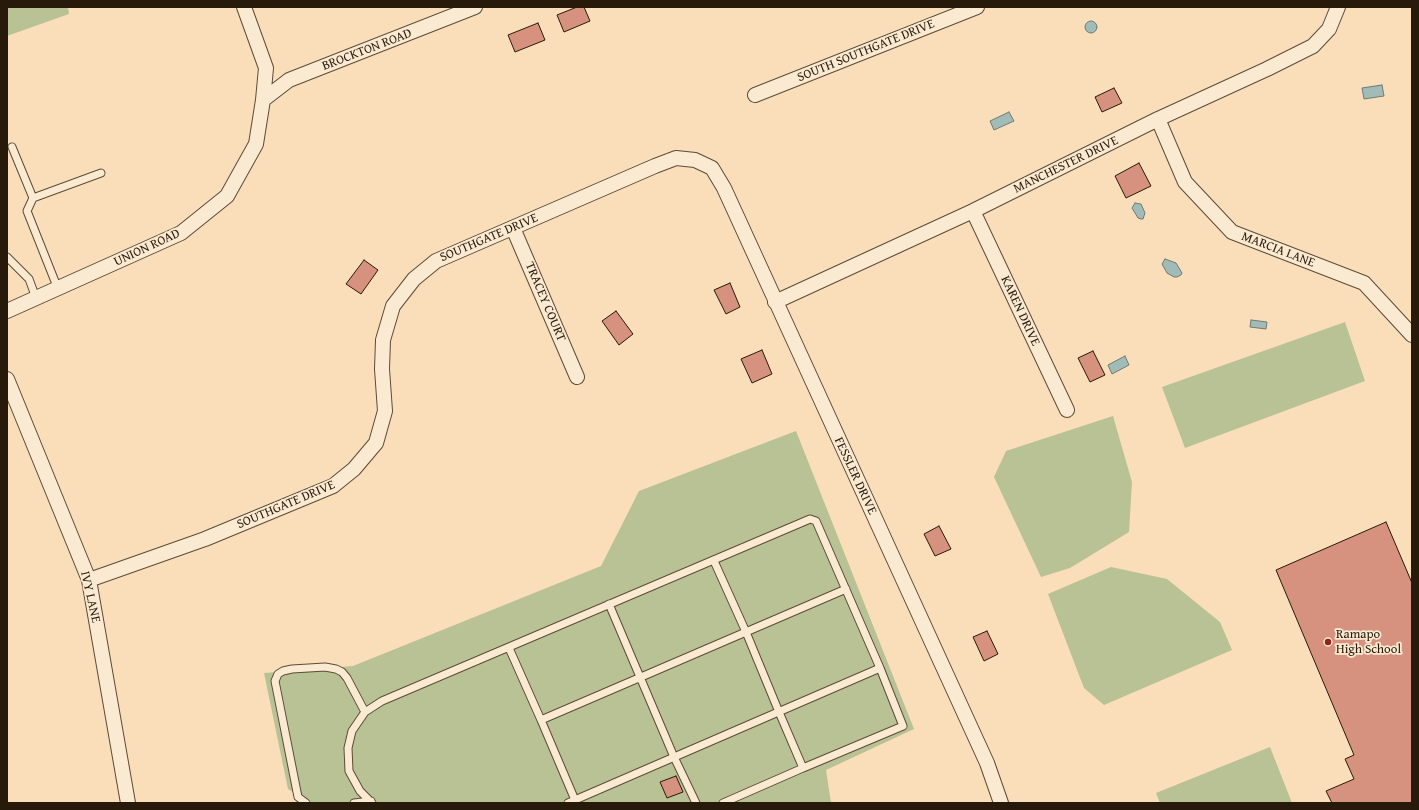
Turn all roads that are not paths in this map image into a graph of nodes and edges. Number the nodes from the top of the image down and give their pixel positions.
1 (244, 7) edge
2 (475, 7) edge
3 (977, 7) edge
4 (1338, 7) edge
5 (755, 95) dead end
6 (263, 100) junction
7 (1158, 120) junction
8 (12, 147) dead end
9 (694, 160) joint
10 (101, 173) dead end
11 (33, 198) junction
12 (973, 211) junction
13 (513, 228) junction
14 (7, 257) edge
15 (58, 289) junction
16 (36, 298) junction
17 (775, 302) junction
18 (7, 311) edge
19 (1412, 335) edge
20 (577, 377) dead end
21 (7, 379) edge
22 (1067, 410) dead end
23 (714, 561) junction
24 (89, 580) junction
25 (846, 589) junction
26 (610, 604) junction
27 (746, 632) junction
28 (509, 648) junction
29 (880, 668) junction
30 (641, 677) junction
31 (365, 712) junction
32 (779, 712) junction
33 (541, 720) junction
34 (674, 757) junction
35 (803, 768) junction
36 (371, 802) edge
37 (571, 802) edge
38 (128, 803) edge
39 (306, 803) edge
40 (354, 803) edge
41 (696, 803) edge
42 (723, 803) edge
43 (1001, 803) edge

1 - 6 street, UNION ROAD
2 - 6 street, BROCKTON ROAD
3 - 5 street, SOUTH SOUTHGATE DRIVE
4 - 7 street, MANCHESTER DRIVE
6 - 15 street, UNION ROAD
7 - 12 street, MANCHESTER DRIVE
7 - 19 street, MARCIA LANE
8 - 11 lane
9 - 13 street, SOUTHGATE DRIVE
9 - 17 street, FESSLER DRIVE
10 - 11 lane
11 - 15 lane
12 - 17 street, MANCHESTER DRIVE
12 - 22 street, KAREN DRIVE
13 - 20 street, TRACEY COURT
13 - 24 street, SOUTHGATE DRIVE
14 - 16 lane
15 - 16 street, UNION ROAD
16 - 18 street, UNION ROAD
17 - 43 street, FESSLER DRIVE
21 - 24 street, IVY LANE
23 - 25 lane
23 - 26 lane
23 - 27 lane
24 - 38 street, IVY LANE
25 - 27 lane
25 - 29 lane
26 - 28 lane
26 - 30 lane
27 - 30 lane
27 - 32 lane
28 - 31 lane
28 - 33 lane
29 - 32 lane
29 - 35 lane
30 - 33 lane
30 - 34 lane
31 - 36 lane
31 - 39 lane
32 - 34 lane
32 - 35 lane
33 - 37 lane
34 - 37 lane
34 - 41 lane
35 - 42 lane
36 - 40 lane

